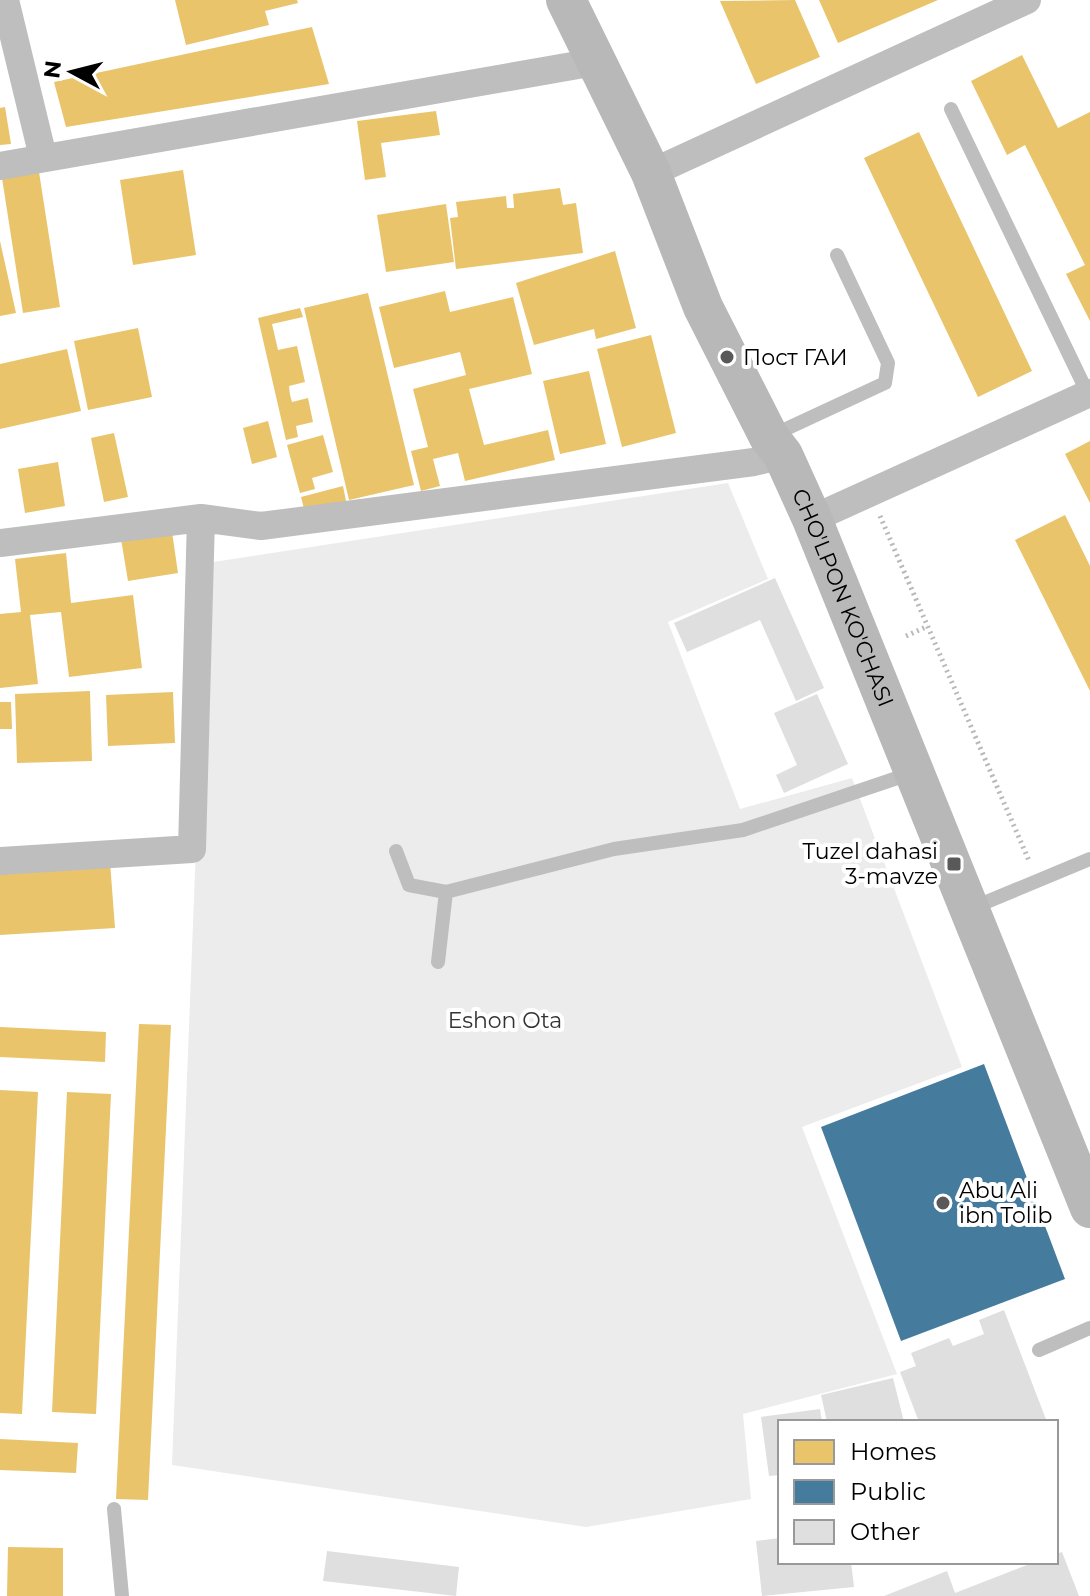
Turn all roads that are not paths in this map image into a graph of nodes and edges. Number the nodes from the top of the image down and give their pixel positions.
1 (5, 0) edge
2 (566, 0) edge
3 (1021, 1) edge
4 (595, 62) junction
5 (951, 109) dead end
6 (43, 157) junction
7 (0, 166) edge
8 (651, 173) junction
9 (837, 255) dead end
10 (1089, 394) edge
11 (776, 446) junction
12 (201, 518) junction
13 (812, 519) junction
14 (0, 543) edge
15 (916, 772) junction
16 (396, 851) dead end
17 (1090, 859) edge
18 (0, 861) edge
19 (446, 892) junction
20 (972, 908) junction
21 (438, 962) dead end
22 (1090, 1208) edge
23 (1090, 1328) edge
24 (1039, 1350) dead end
25 (114, 1509) dead end
26 (122, 1596) edge

1 - 6 street
2 - 4 main road, CHO'LPON KO'CHASI
3 - 8 street
4 - 6 street
4 - 8 main road, CHO'LPON KO'CHASI
5 - 10 lane
6 - 7 street
8 - 11 main road, CHO'LPON KO'CHASI
9 - 11 lane
10 - 13 street
11 - 12 street
11 - 13 main road, CHO'LPON KO'CHASI
12 - 14 street
12 - 18 street
13 - 15 main road, CHO'LPON KO'CHASI
15 - 19 lane
15 - 20 main road, CHO'LPON KO'CHASI
16 - 19 lane
17 - 20 lane
19 - 21 lane
20 - 22 main road, CHO'LPON KO'CHASI
23 - 24 lane
25 - 26 lane

